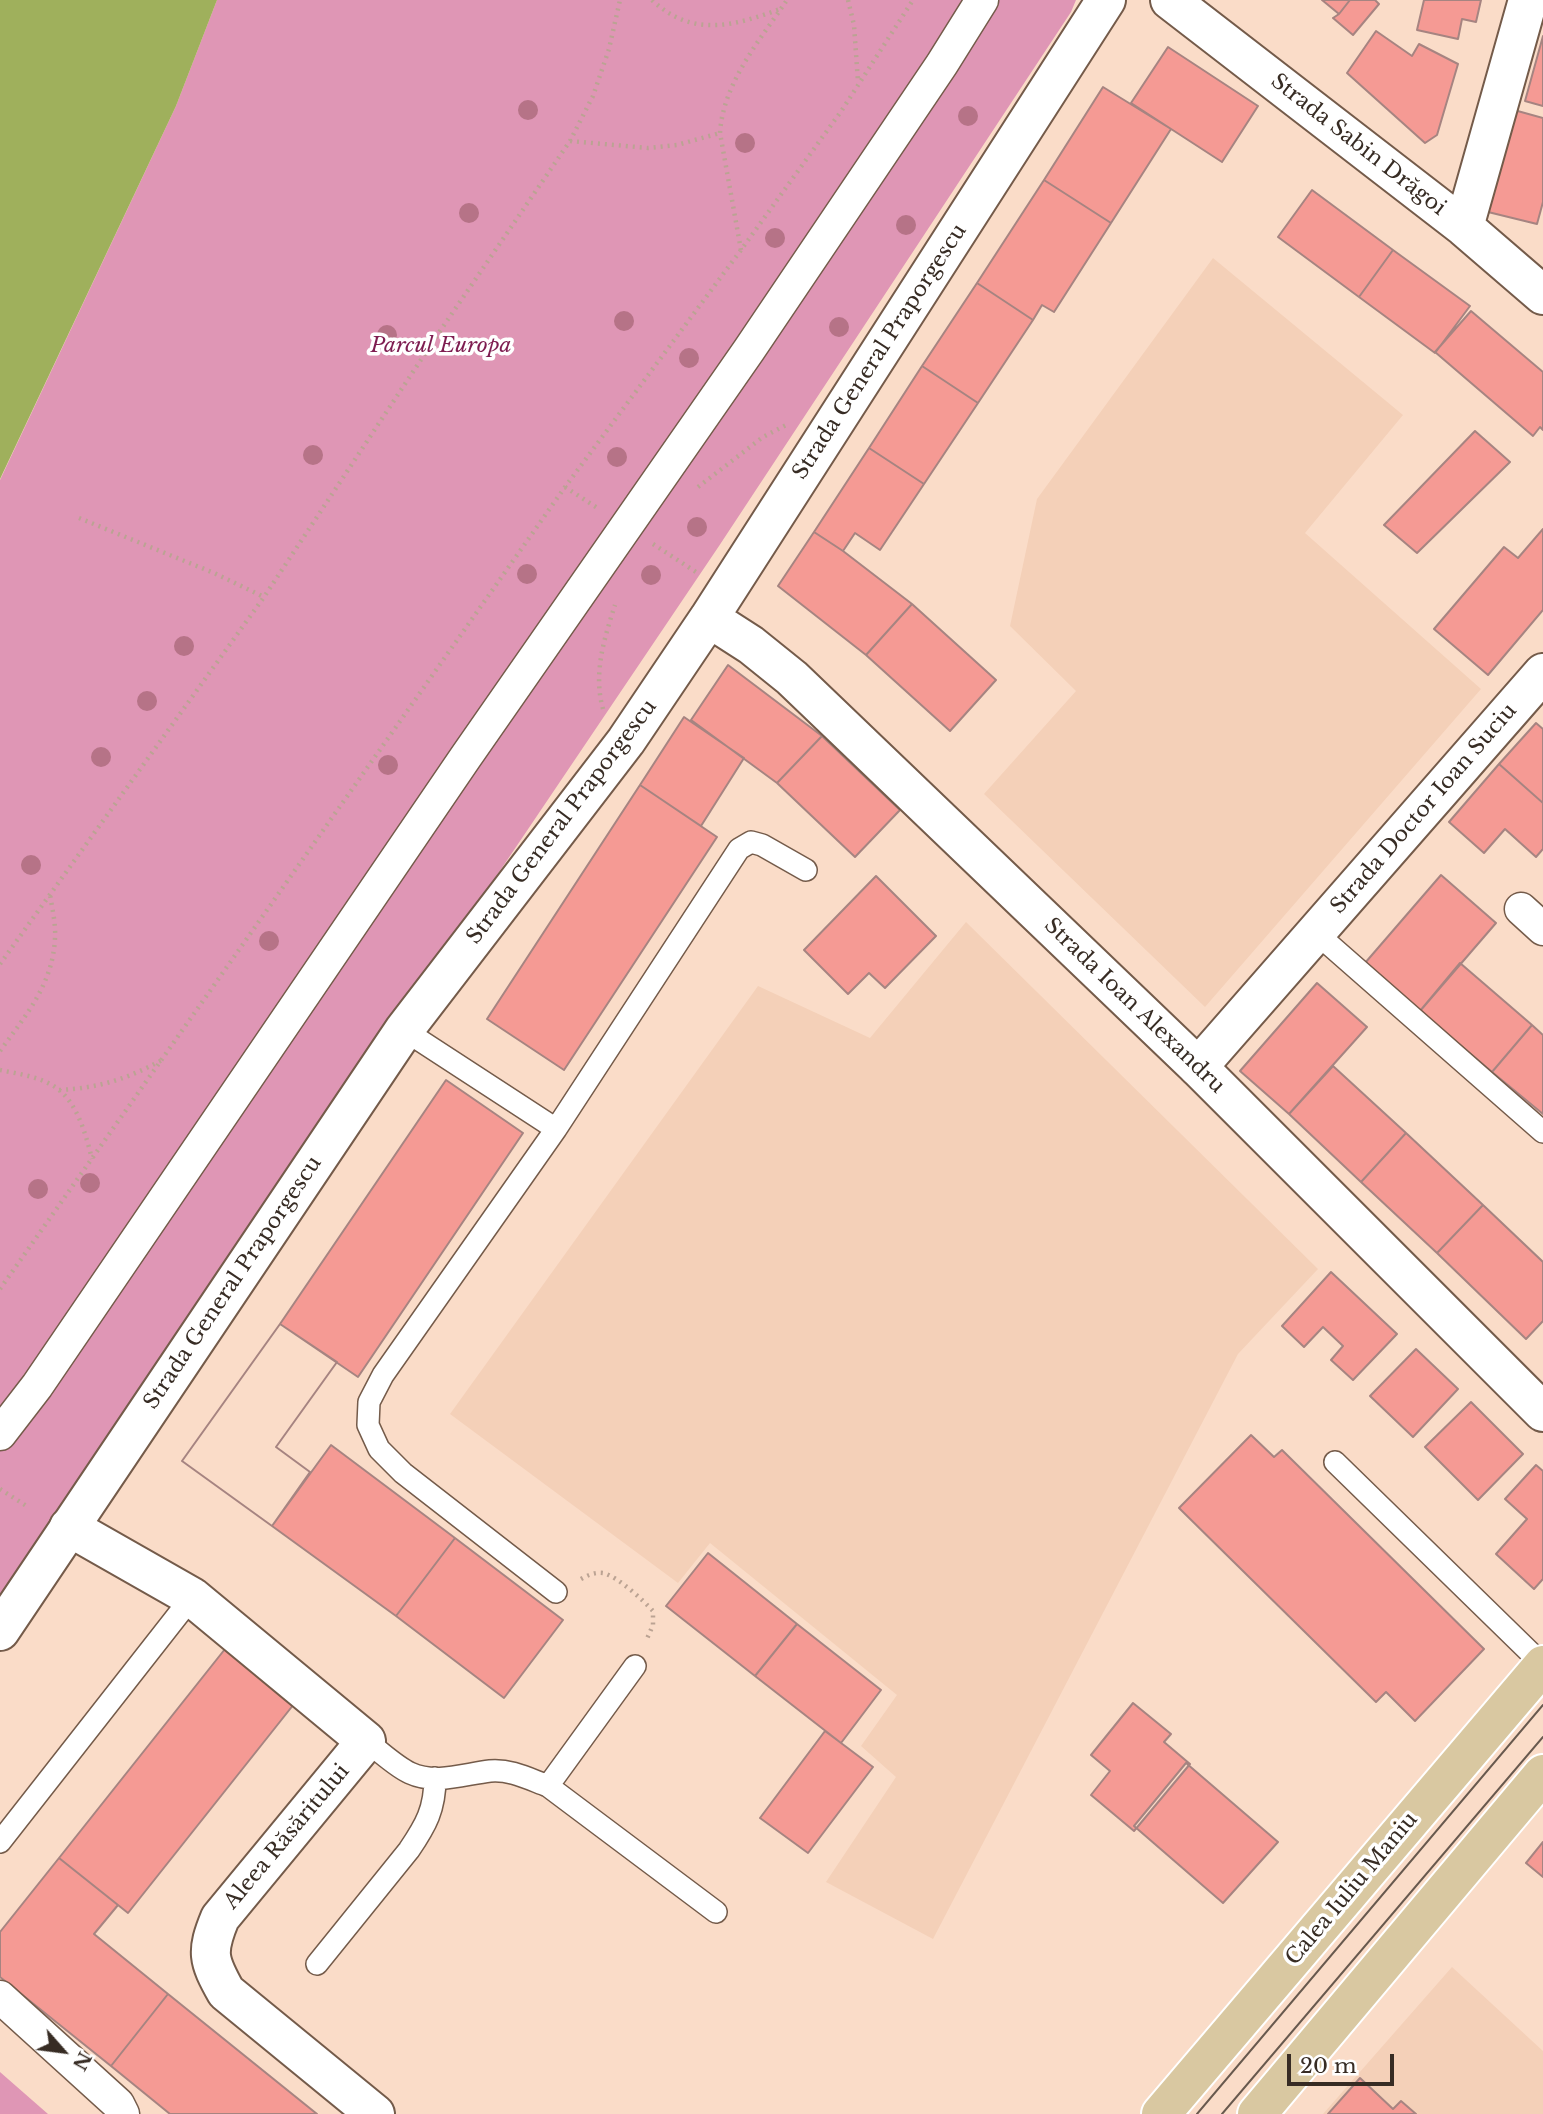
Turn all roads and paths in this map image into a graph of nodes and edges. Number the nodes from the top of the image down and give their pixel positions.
1 (620, 0) edge
2 (652, 0) edge
3 (787, 0) edge
4 (848, 0) edge
5 (913, 0) edge
6 (982, 0) edge
7 (1106, 0) edge
8 (1170, 0) edge
9 (1528, 0) edge
10 (781, 9) junction
11 (858, 84) junction
12 (720, 133) junction
13 (570, 141) junction
14 (1464, 227) junction
15 (741, 250) junction
16 (1543, 295) edge
17 (831, 428) junction
18 (691, 493) dead end
19 (79, 518) dead end
20 (650, 542) dead end
21 (264, 597) junction
22 (616, 602) dead end
23 (718, 605) junction
24 (1539, 684) edge
25 (626, 741) junction
26 (806, 870) dead end
27 (50, 894) junction
28 (1315, 932) junction
29 (0, 964) edge
30 (404, 1030) junction
31 (0, 1051) edge
32 (163, 1060) junction
33 (1198, 1067) junction
34 (0, 1070) edge
35 (59, 1090) junction
36 (556, 1129) junction
37 (1543, 1132) edge
38 (92, 1160) junction
39 (0, 1289) edge
40 (1539, 1398) edge
41 (0, 1434) edge
42 (1335, 1462) dead end
43 (0, 1489) edge
44 (28, 1507) dead end
45 (69, 1527) junction
46 (556, 1592) joint
47 (192, 1597) junction
48 (0, 1631) edge
49 (1543, 1665) edge
50 (635, 1666) joint
51 (366, 1741) junction
52 (1543, 1774) edge
53 (435, 1779) junction
54 (548, 1786) junction
55 (0, 1842) edge
56 (716, 1912) dead end
57 (317, 1964) dead end
58 (0, 1997) edge
59 (122, 2114) edge
60 (375, 2114) edge
61 (1161, 2114) edge
62 (1256, 2114) edge

1 - 13 path
2 - 10 path
3 - 10 path
4 - 11 path
5 - 11 path
6 - 41 street
7 - 17 street, Strada General Praporgescu
8 - 14 street, Strada Sabin Drăgoi
9 - 14 street
10 - 12 path
11 - 15 path
12 - 13 path
12 - 15 path
13 - 21 path
14 - 16 street, Strada Sabin Drăgoi
15 - 32 path
17 - 18 path
17 - 23 street, Strada General Praporgescu
19 - 21 path
20 - 23 path
21 - 27 path
22 - 25 path
23 - 25 street, Strada General Praporgescu
23 - 33 street, Strada Ioan Alexandru
24 - 28 street, Strada Doctor Ioan Suciu
25 - 30 street, Strada General Praporgescu
26 - 36 lane
27 - 29 path
27 - 31 path
28 - 33 street, Strada Doctor Ioan Suciu
28 - 37 lane, Strada Doctor Ioan Suciu
30 - 36 lane
30 - 45 street, Strada General Praporgescu
32 - 35 path
32 - 38 path
33 - 40 street, Strada Ioan Alexandru
34 - 35 path
35 - 38 path
36 - 46 lane
38 - 39 path
42 - 49 lane
43 - 44 path
45 - 47 street
45 - 48 street, Strada General Praporgescu
46 - 50 path
47 - 51 street
47 - 55 lane
49 - 61 main road, Calea Iuliu Maniu
50 - 54 lane
51 - 53 lane
51 - 60 street, Aleea Răsăritului
52 - 62 main road
53 - 54 lane
53 - 57 lane
54 - 56 lane
58 - 59 street

